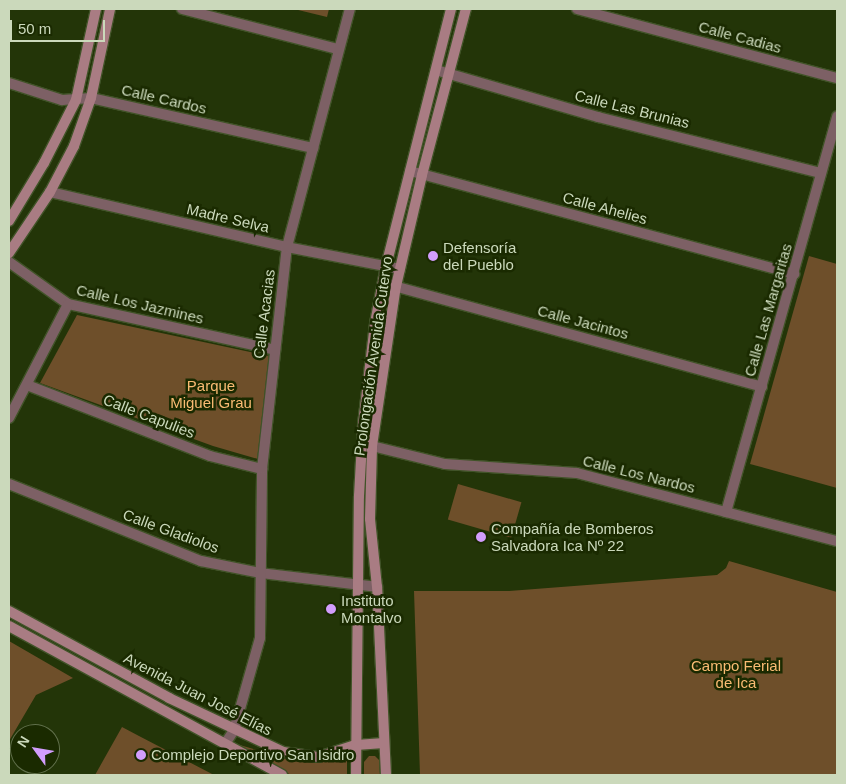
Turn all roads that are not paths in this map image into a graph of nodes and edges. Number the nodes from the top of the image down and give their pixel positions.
1 (96, 9) edge
2 (110, 9) edge
3 (182, 9) edge
4 (350, 9) edge
5 (451, 9) edge
6 (466, 9) edge
7 (577, 9) edge
8 (338, 49) junction
9 (436, 70) junction
10 (450, 74) junction
11 (837, 78) edge
12 (9, 83) edge
13 (91, 98) junction
14 (76, 100) junction
15 (837, 116) edge
16 (313, 148) junction
17 (410, 171) junction
18 (821, 173) junction
19 (422, 175) junction
20 (50, 192) junction
21 (9, 221) edge
22 (287, 247) junction
23 (9, 253) edge
24 (9, 262) edge
25 (386, 266) junction
26 (400, 269) junction
27 (794, 274) junction
28 (383, 283) junction
29 (396, 286) junction
30 (68, 304) junction
31 (275, 350) junction
32 (27, 384) junction
33 (762, 386) junction
34 (9, 418) edge
35 (372, 446) junction
36 (262, 469) junction
37 (9, 484) edge
38 (726, 512) junction
39 (837, 541) edge
40 (260, 573) junction
41 (359, 584) junction
42 (377, 587) junction
43 (9, 611) edge
44 (9, 626) edge
45 (234, 730) junction
46 (384, 743) junction
47 (225, 744) junction
48 (356, 744) junction
49 (282, 775) edge
50 (356, 775) edge
51 (386, 775) edge

1 - 14 street
2 - 13 street
3 - 8 street
4 - 8 street, Calle Acacias
5 - 9 street, Prolongación Avenida Cutervo
6 - 10 street, Prolongación Avenida Cutervo
7 - 11 street, Calle Cadias
8 - 16 street, Calle Acacias
9 - 10 street, Calle Las Brunias
9 - 17 street, Prolongación Avenida Cutervo
10 - 18 street, Calle Las Brunias
10 - 19 street, Prolongación Avenida Cutervo
12 - 14 street, Calle Cardos
13 - 14 street, Calle Cardos
13 - 16 street, Calle Cardos
13 - 20 street
14 - 21 street
15 - 18 street, Calle Las Margaritas
16 - 22 street, Calle Acacias
17 - 19 street, Calle Ahelies
17 - 25 street, Prolongación Avenida Cutervo
18 - 27 street, Calle Las Margaritas
19 - 26 street, Prolongación Avenida Cutervo
19 - 27 street, Calle Ahelies
20 - 22 street, Madre Selva
20 - 23 street
22 - 25 street, Madre Selva
22 - 31 street, Calle Acacias
24 - 30 street, Calle Los Jazmines
25 - 26 street, Madre Selva
25 - 28 street, Prolongación Avenida Cutervo
26 - 29 street, Prolongación Avenida Cutervo
27 - 33 street, Calle Las Margaritas
28 - 29 street, Calle Jacintos
28 - 41 street, Prolongación Avenida Cutervo
29 - 33 street, Calle Jacintos
29 - 35 street, Prolongación Avenida Cutervo
30 - 31 street, Calle Los Jazmines
30 - 32 street
31 - 36 street, Calle Acacias
32 - 34 street
32 - 36 street, Calle Capulies
33 - 38 street, Calle Las Margaritas
35 - 38 street, Calle Los Nardos
35 - 42 street, Prolongación Avenida Cutervo
36 - 40 street, Calle Acacias
37 - 40 street, Calle Gladiolos
38 - 39 street, Calle Los Nardos
40 - 41 street, Calle Gladiolos
40 - 45 street, Calle Acacias
41 - 42 street, Calle Gladiolos
41 - 48 street, Prolongación Avenida Cutervo
42 - 46 street, Prolongación Avenida Cutervo
43 - 45 street, Avenida Juan José Elías
44 - 47 street, Avenida Juan José Elías
45 - 47 street, Calle Acacias
45 - 48 street, Avenida Juan José Elías
46 - 48 street, Avenida Juan José Elías
46 - 51 street, Prolongación Avenida Cutervo
47 - 49 street, Avenida Juan José Elías
48 - 50 street, Prolongación Avenida Cutervo

